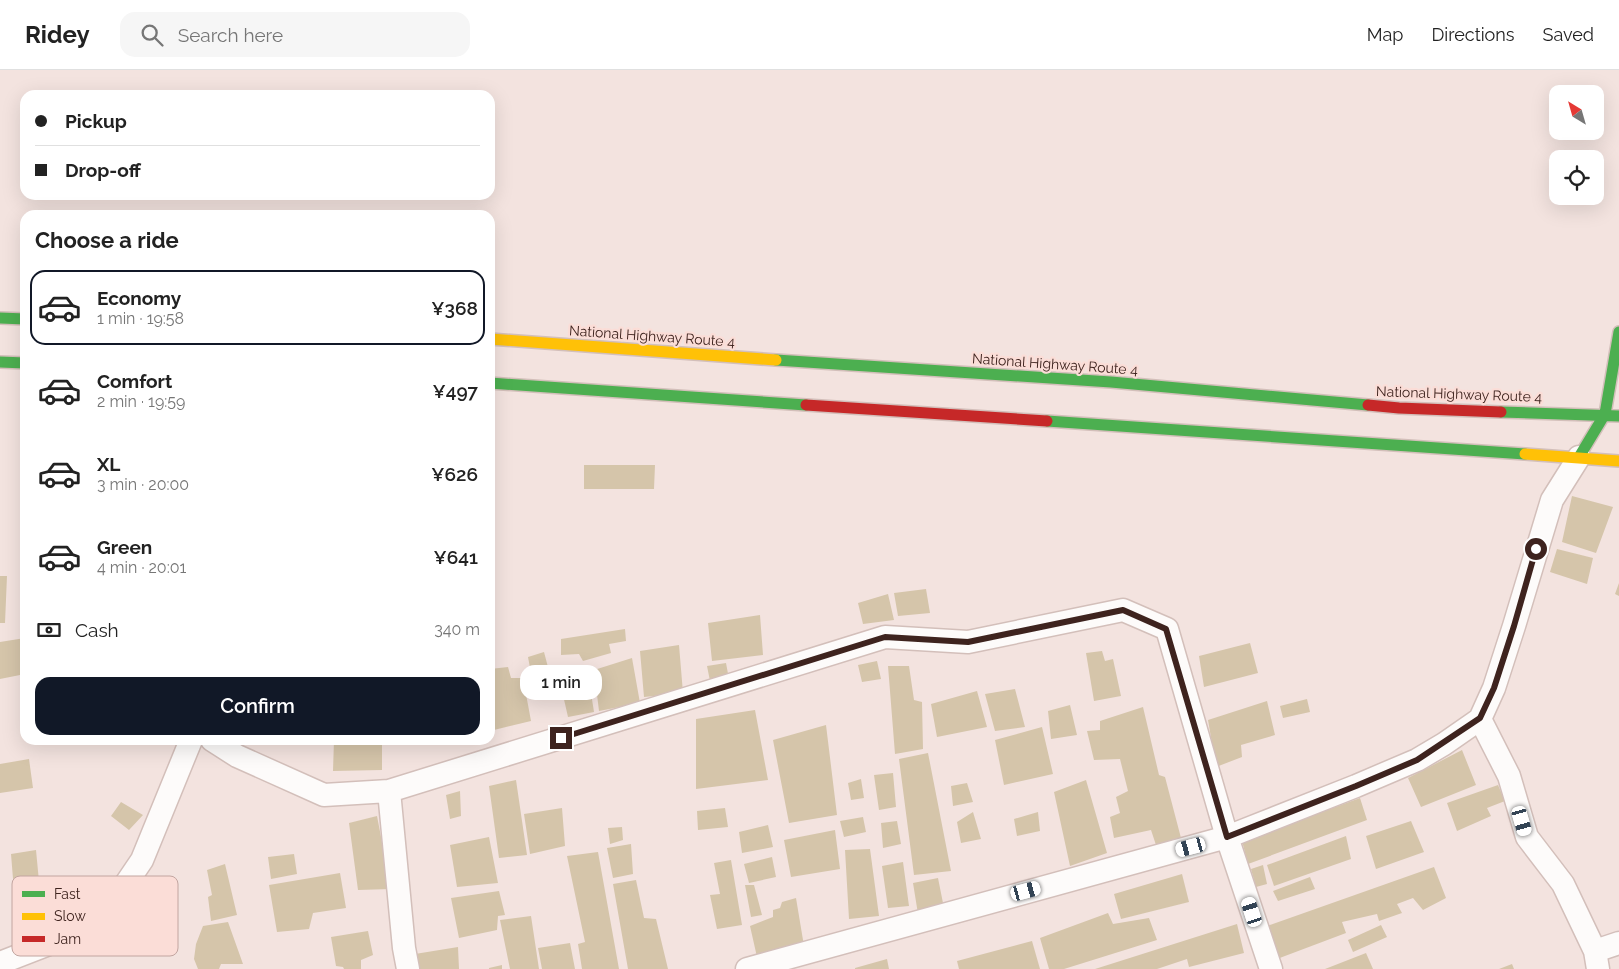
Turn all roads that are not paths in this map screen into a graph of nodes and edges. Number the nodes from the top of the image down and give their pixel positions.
1 (0, 318) edge
2 (20, 319) edge
3 (1619, 332) edge
4 (495, 339) edge
5 (0, 362) edge
6 (20, 363) edge
7 (495, 383) edge
8 (1605, 414) junction
9 (1619, 416) edge
10 (1578, 457) junction
11 (1619, 461) edge
12 (1480, 718) junction
13 (189, 745) edge
14 (220, 745) edge
15 (389, 791) junction
16 (1227, 837) junction
17 (131, 876) edge
18 (1619, 943) edge
19 (18, 956) edge
20 (1596, 960) edge
21 (0, 963) edge
22 (408, 969) edge
23 (747, 969) edge
24 (1271, 969) edge

1 - 2 main road
3 - 8 main road
4 - 8 main road, National Highway Route 4
5 - 6 main road
7 - 10 main road
8 - 9 main road, National Highway Route 4
8 - 10 main road
10 - 11 main road
10 - 12 street
12 - 16 street
12 - 20 street
13 - 17 street
14 - 15 street
15 - 16 street
15 - 22 street
16 - 23 street
16 - 24 street
18 - 20 street
19 - 21 street

